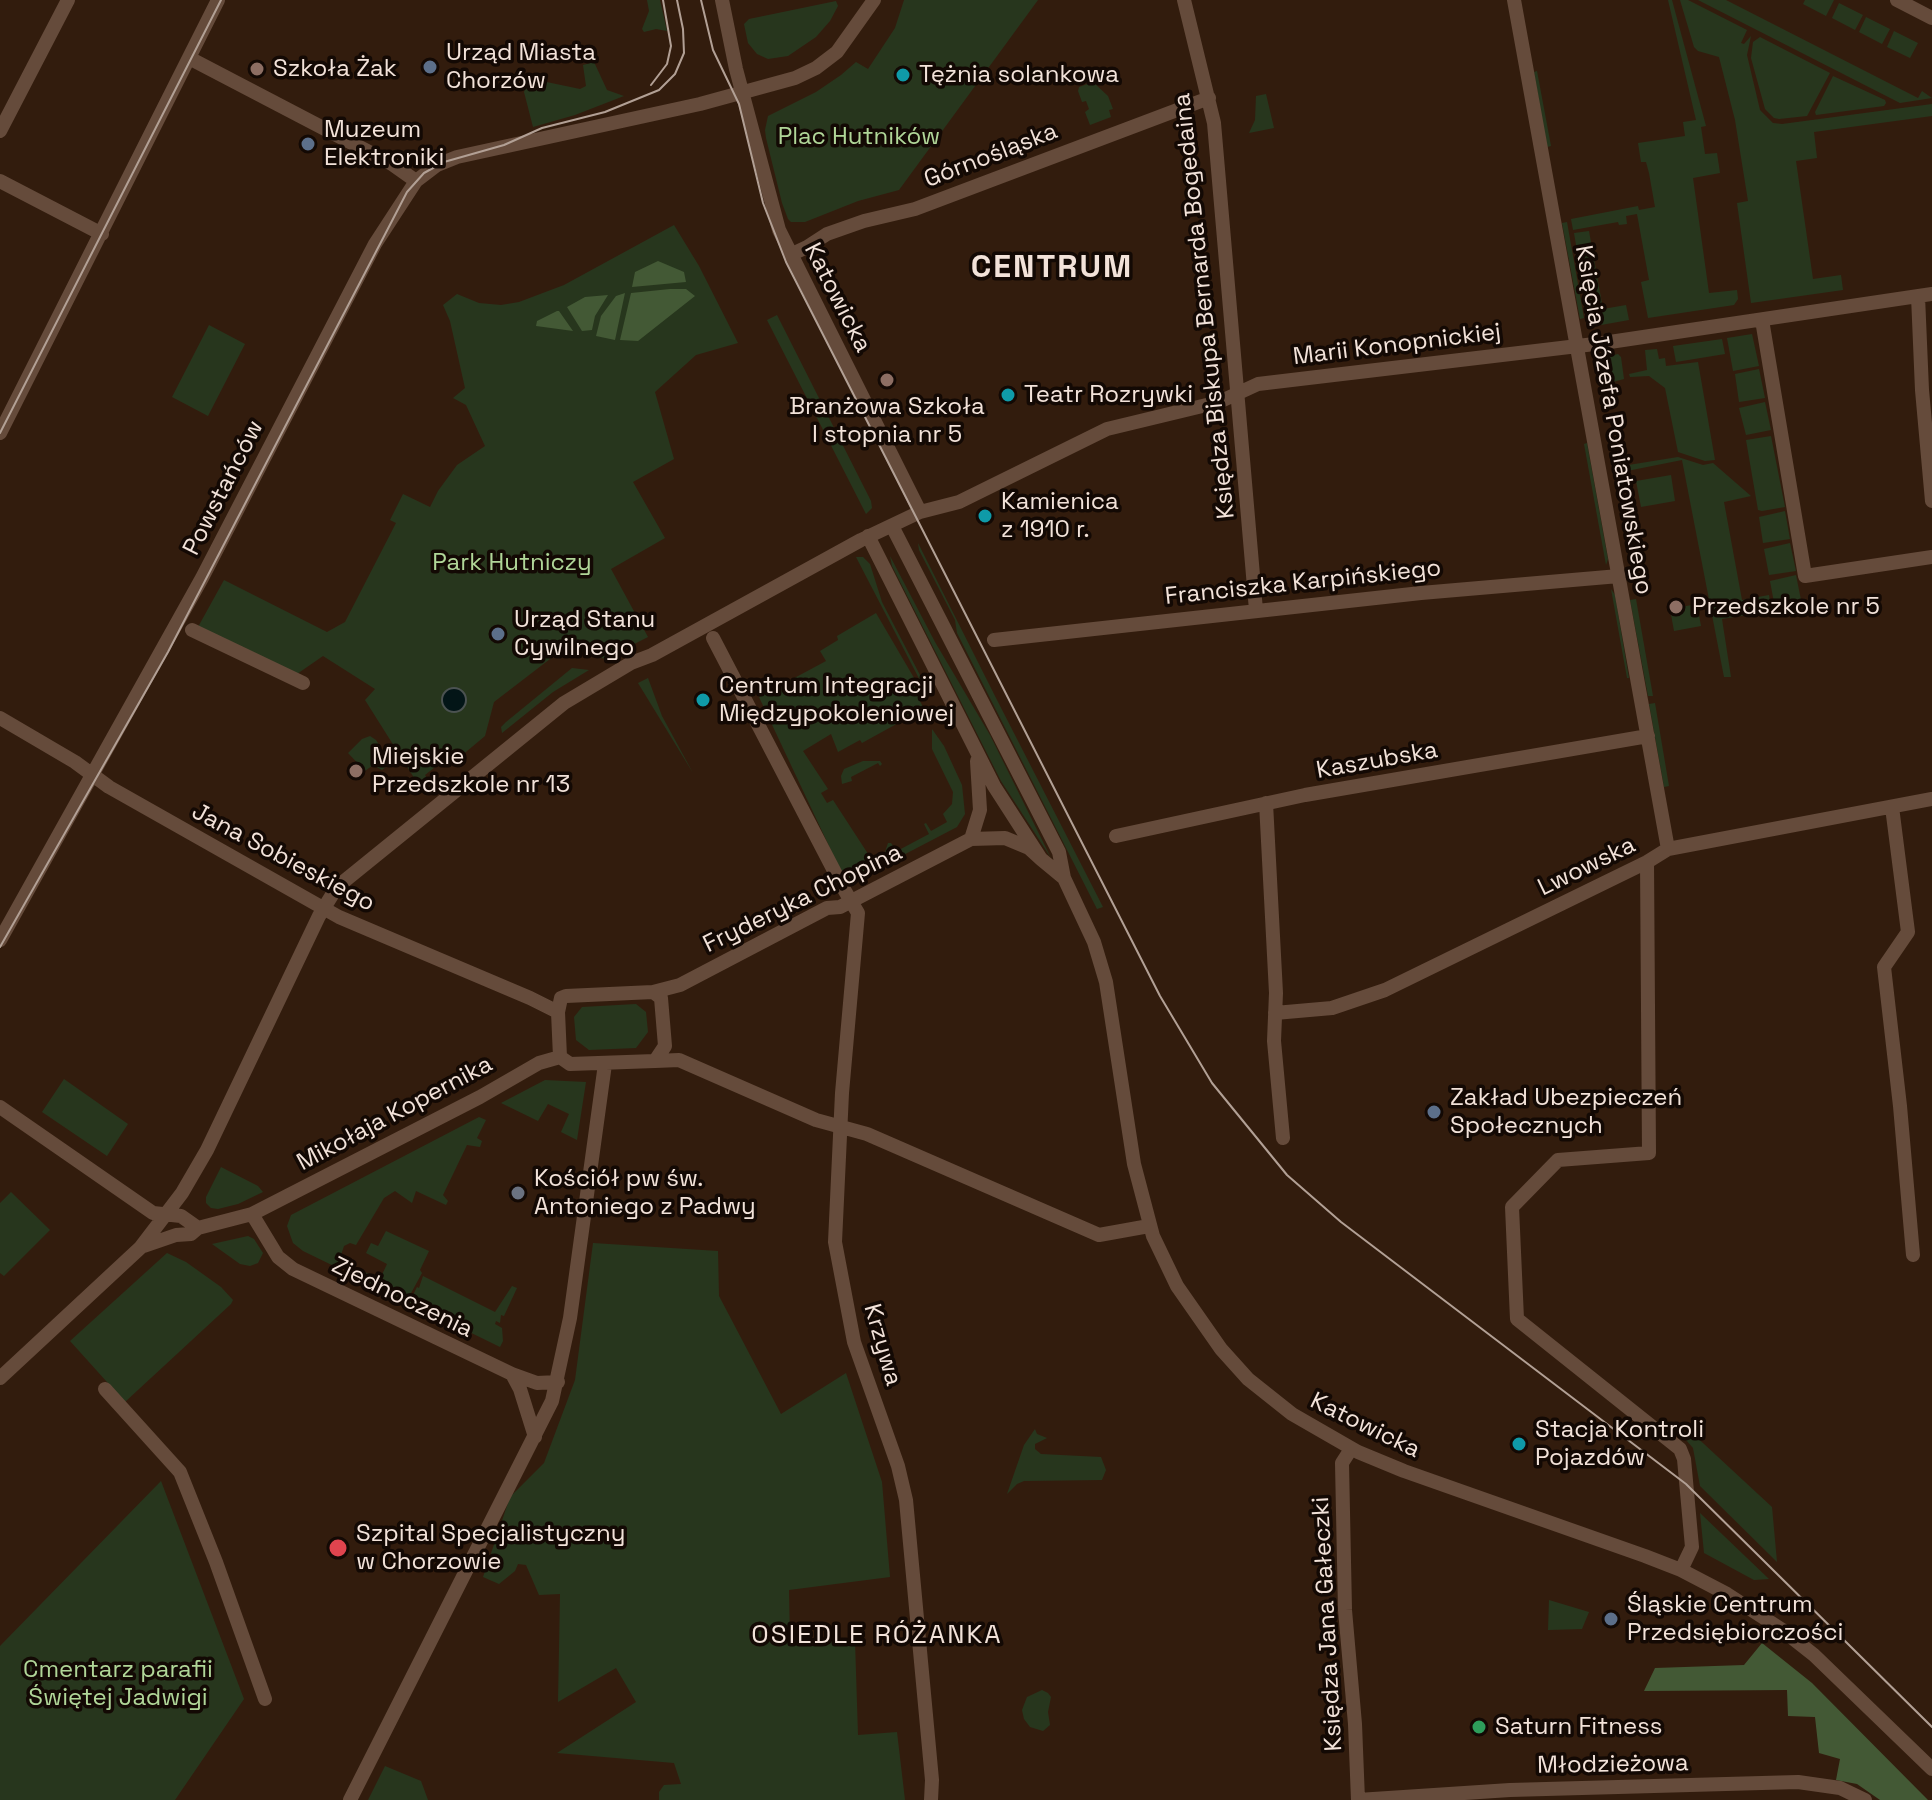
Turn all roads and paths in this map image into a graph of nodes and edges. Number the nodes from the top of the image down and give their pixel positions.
1 (68, 0) edge
2 (218, 0) edge
3 (722, 0) edge
4 (874, 0) edge
5 (1184, 0) edge
6 (1514, 0) edge
7 (1897, 0) edge
8 (1932, 18) edge
9 (191, 59) junction
10 (743, 94) junction
11 (1209, 98) junction
12 (0, 131) edge
13 (0, 181) edge
14 (416, 181) junction
15 (102, 234) junction
16 (790, 255) junction
17 (1925, 295) edge
18 (1762, 320) junction
19 (1576, 346) junction
20 (1236, 395) junction
21 (0, 433) edge
22 (1932, 501) edge
23 (920, 512) junction
24 (892, 526) junction
25 (868, 536) junction
26 (1932, 557) edge
27 (1619, 576) junction
28 (1256, 610) junction
29 (192, 630) dead end
30 (713, 638) dead end
31 (994, 640) dead end
32 (303, 683) dead end
33 (0, 718) edge
34 (1648, 736) junction
35 (976, 750) junction
36 (93, 775) junction
37 (1932, 799) edge
38 (1266, 803) junction
39 (1892, 807) junction
40 (1116, 836) dead end
41 (971, 839) junction
42 (1668, 849) junction
43 (1041, 859) junction
44 (1647, 862) junction
45 (1064, 878) junction
46 (852, 901) junction
47 (323, 908) junction
48 (0, 940) edge
49 (653, 992) junction
50 (558, 1012) junction
51 (1275, 1013) junction
52 (560, 1057) junction
53 (655, 1061) junction
54 (605, 1064) junction
55 (0, 1107) edge
56 (842, 1127) junction
57 (1283, 1138) dead end
58 (252, 1214) junction
59 (166, 1215) junction
60 (1149, 1226) junction
61 (198, 1228) junction
62 (140, 1248) junction
63 (1913, 1255) dead end
64 (512, 1374) junction
65 (0, 1378) edge
66 (558, 1382) junction
67 (105, 1389) dead end
68 (535, 1437) junction
69 (1351, 1449) junction
70 (1681, 1570) junction
71 (265, 1699) dead end
72 (1932, 1769) edge
73 (350, 1800) edge
74 (931, 1800) edge
75 (1358, 1800) edge
76 (1865, 1800) edge

1 - 12 street
2 - 9 street
3 - 10 street, Katowicka
4 - 10 street, Powstańców
5 - 11 street, Księdza Biskupa Bernarda Bogedaina
6 - 19 street, Księcia Józefa Poniatowskiego
7 - 8 street
9 - 14 street
9 - 15 street
10 - 14 street, Powstańców
10 - 16 street, Katowicka
11 - 16 street, Górnośląska
11 - 20 street, Księdza Biskupa Bernarda Bogedaina
13 - 15 street
14 - 36 street, Powstańców
15 - 21 street
16 - 23 street, Katowicka
17 - 18 street, Marii Konopnickiej
17 - 22 street
18 - 19 street, Marii Konopnickiej
18 - 26 street
19 - 20 street, Marii Konopnickiej
19 - 27 street, Księcia Józefa Poniatowskiego
20 - 23 street, Marii Konopnickiej
20 - 28 street, Księdza Biskupa Bernarda Bogedaina
23 - 24 street, Marii Konopnickiej
24 - 25 street, Marii Konopnickiej
24 - 45 street, Katowicka
25 - 35 street, Katowicka
25 - 47 street, Marii Konopnickiej
27 - 28 street, Franciszka Karpińskiego
27 - 34 street, Księcia Józefa Poniatowskiego
28 - 31 street, Franciszka Karpińskiego
29 - 32 street
30 - 46 street
33 - 36 street, Jana Sobieskiego
34 - 38 street, Kaszubska
34 - 42 street, Księcia Józefa Poniatowskiego
35 - 41 street
35 - 43 street, Katowicka
36 - 47 street, Jana Sobieskiego
36 - 48 street, Powstańców
37 - 39 street, Lwowska
38 - 40 street, Kaszubska
38 - 51 street
39 - 42 street, Lwowska
39 - 63 street
41 - 43 street
41 - 46 street, Fryderyka Chopina
42 - 44 street, Lwowska
43 - 45 street, Katowicka
44 - 51 street, Lwowska
44 - 70 street
45 - 60 street, Katowicka
46 - 49 street, Fryderyka Chopina
46 - 56 street, Krzywa
47 - 50 street, Jana Sobieskiego
47 - 59 street, Marii Konopnickiej
49 - 50 street, Fryderyka Chopina
49 - 53 street
50 - 52 street
51 - 57 street
52 - 54 street
52 - 58 street, Mikołaja Kopernika
53 - 54 street
53 - 56 street
54 - 66 street
55 - 59 street
56 - 60 street
56 - 74 street, Krzywa
58 - 61 street, Mikołaja Kopernika
58 - 64 street, Zjednoczenia
59 - 61 street
59 - 62 street, Marii Konopnickiej
60 - 69 street, Katowicka
61 - 62 street, Mikołaja Kopernika
62 - 65 street
64 - 66 street, Zjednoczenia
64 - 68 street
66 - 68 street
67 - 71 street
68 - 73 street
69 - 70 street, Katowicka
69 - 75 street, Księdza Jana Gałeczki
70 - 72 street, Katowicka
75 - 76 street, Młodzieżowa

